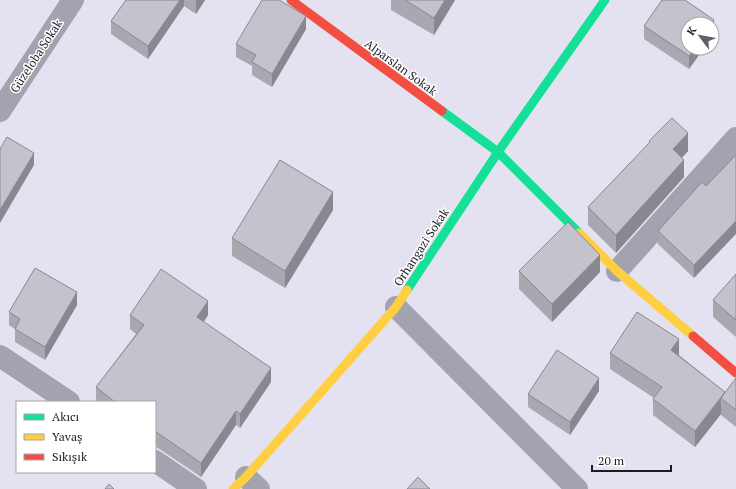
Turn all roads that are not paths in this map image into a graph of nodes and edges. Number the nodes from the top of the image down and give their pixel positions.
1 (73, 0) edge
2 (291, 0) edge
3 (605, 0) edge
4 (0, 111) edge
5 (736, 138) edge
6 (498, 152) junction
7 (617, 271) junction
8 (396, 307) junction
9 (0, 356) edge
10 (736, 373) edge
11 (68, 401) edge
12 (156, 462) edge
13 (246, 485) edge
14 (196, 489) edge
15 (577, 489) edge

1 - 4 street, Güzeloba Sokak
2 - 6 street, Alparslan Sokak
3 - 6 street, Orhangazi Sokak
5 - 7 street
6 - 7 street, Alparslan Sokak
6 - 8 street, Orhangazi Sokak
7 - 10 street, Alparslan Sokak
8 - 13 street, Orhangazi Sokak
8 - 15 street
9 - 11 street
12 - 14 street

